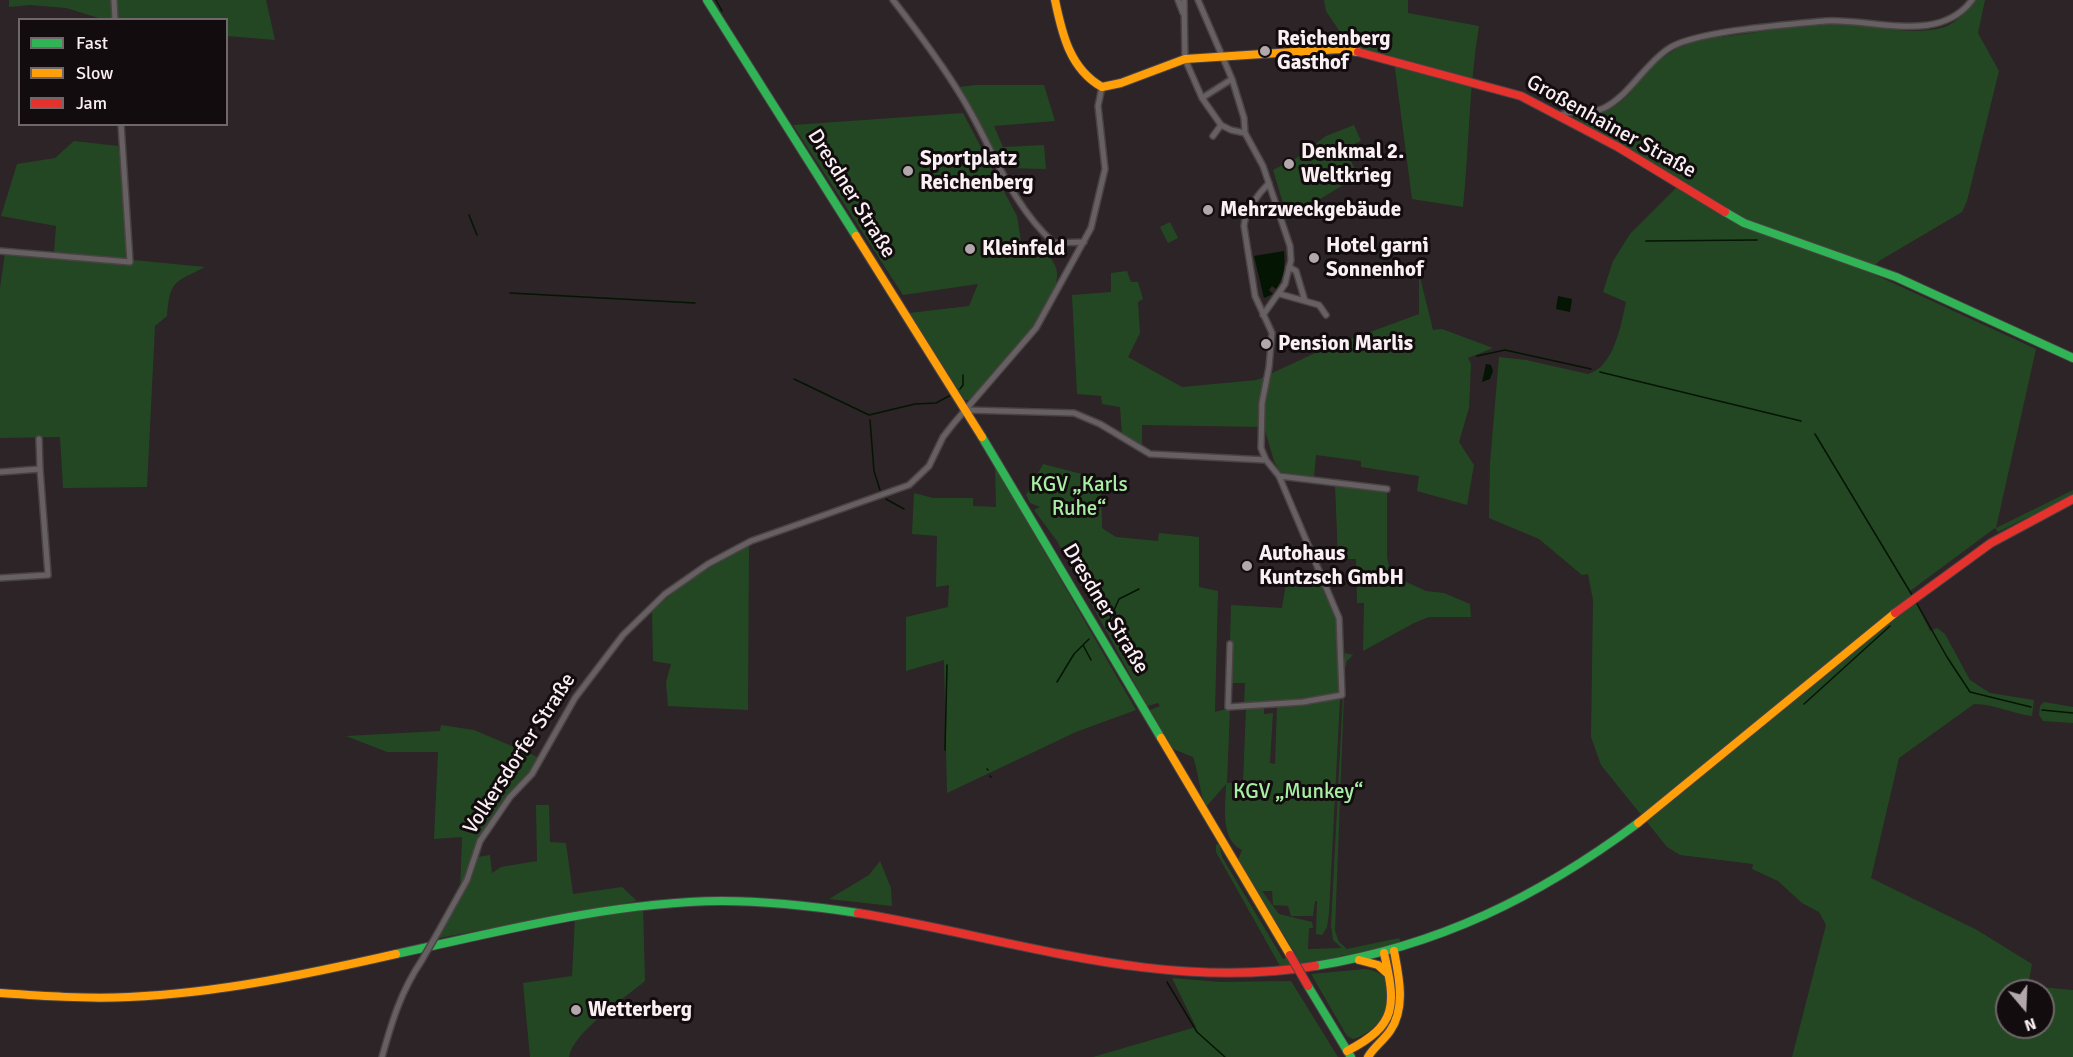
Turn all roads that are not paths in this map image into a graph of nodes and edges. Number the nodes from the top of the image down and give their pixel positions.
1 (114, 0) edge
2 (708, 0) edge
3 (893, 0) edge
4 (1055, 0) edge
5 (1178, 0) edge
6 (1184, 0) edge
7 (1198, 0) edge
8 (1972, 0) edge
9 (1183, 14) junction
10 (115, 18) edge
11 (1224, 58) junction
12 (1185, 59) junction
13 (1232, 79) junction
14 (1102, 87) junction
15 (1202, 98) junction
16 (1560, 115) junction
17 (1221, 124) junction
18 (121, 126) edge
19 (1245, 133) junction
20 (1213, 136) dead end
21 (1269, 183) junction
22 (1084, 242) junction
23 (0, 251) edge
24 (1289, 267) junction
25 (1280, 294) junction
26 (1305, 301) junction
27 (1263, 315) junction
28 (1326, 315) dead end
29 (2073, 358) edge
30 (966, 410) junction
31 (39, 439) dead end
32 (1266, 460) junction
33 (40, 469) junction
34 (0, 472) edge
35 (1279, 476) junction
36 (1387, 489) dead end
37 (2073, 499) edge
38 (0, 578) edge
39 (1230, 644) dead end
40 (1394, 951) junction
41 (1384, 953) junction
42 (1358, 960) junction
43 (1391, 979) junction
44 (0, 993) edge
45 (1372, 1049) junction
46 (1351, 1055) edge
47 (382, 1057) edge
48 (1368, 1057) edge

1 - 10 street
2 - 30 main road, Dresdner Straße
3 - 22 street
4 - 14 main road
5 - 9 street
6 - 9 street
7 - 11 street
8 - 16 street
9 - 12 street
11 - 12 main road, Großenhainer Straße
11 - 13 street
11 - 16 main road, Großenhainer Straße
12 - 14 main road, Großenhainer Straße
12 - 15 street
13 - 15 street
13 - 19 street
14 - 22 street, Volkersdorfer Straße
15 - 17 street
16 - 29 main road, Großenhainer Straße
17 - 19 street
17 - 20 street
18 - 23 street
19 - 21 street
21 - 24 street
21 - 27 street
22 - 30 street, Volkersdorfer Straße
24 - 25 street
24 - 26 street
25 - 26 street
25 - 27 street
26 - 28 street
27 - 32 street
30 - 32 street
30 - 46 main road, Dresdner Straße, bridge
30 - 47 street, Volkersdorfer Straße, bridge
31 - 33 street
32 - 35 street
33 - 34 street
33 - 38 street
35 - 36 street
35 - 39 street
37 - 40 main road
40 - 41 main road
40 - 45 main road
41 - 42 main road
41 - 43 main road
42 - 43 main road
42 - 44 main road
43 - 46 main road
45 - 46 main road
45 - 48 main road

